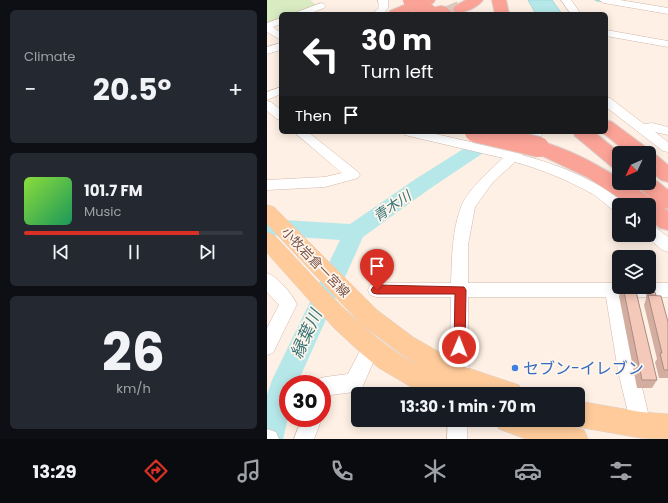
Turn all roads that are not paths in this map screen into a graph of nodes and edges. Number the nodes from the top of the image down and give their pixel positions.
1 (383, 0) edge
2 (403, 0) edge
3 (411, 0) edge
4 (476, 0) edge
5 (499, 0) edge
6 (566, 0) edge
7 (604, 0) edge
8 (317, 3) edge
9 (436, 8) edge
10 (668, 11) edge
11 (303, 12) edge
12 (328, 12) edge
13 (379, 12) edge
14 (409, 12) edge
15 (419, 12) edge
16 (502, 12) edge
17 (575, 12) edge
18 (279, 22) edge
19 (267, 27) edge
20 (608, 33) edge
21 (279, 36) edge
22 (668, 44) edge
23 (279, 47) edge
24 (267, 51) edge
25 (279, 91) edge
26 (267, 96) edge
27 (608, 103) edge
28 (267, 105) edge
29 (279, 114) edge
30 (608, 128) edge
31 (642, 128) junction
32 (668, 131) edge
33 (302, 134) edge
34 (417, 134) edge
35 (493, 134) edge
36 (584, 134) edge
37 (606, 134) edge
38 (539, 139) edge
39 (621, 146) edge
40 (631, 146) edge
41 (668, 148) edge
42 (507, 154) junction
43 (612, 156) edge
44 (656, 166) edge
45 (656, 174) edge
46 (668, 175) edge
47 (668, 183) edge
48 (267, 185) edge
49 (654, 190) edge
50 (634, 198) edge
51 (668, 201) edge
52 (612, 202) edge
53 (267, 212) edge
54 (656, 213) edge
55 (668, 222) edge
56 (656, 236) edge
57 (267, 240) edge
58 (668, 246) edge
59 (267, 280) edge
60 (377, 290) dead end
61 (461, 290) junction
62 (612, 290) edge
63 (656, 290) edge
64 (668, 290) edge
65 (614, 294) edge
66 (267, 347) edge
67 (371, 347) junction
68 (331, 385) edge
69 (452, 387) edge
70 (454, 387) edge
71 (455, 387) edge
72 (585, 415) edge
73 (641, 425) junction
74 (309, 427) edge
75 (458, 427) edge
76 (529, 427) edge
77 (668, 427) edge
78 (304, 439) edge
79 (457, 439) edge
80 (575, 439) edge

1 - 13 street
2 - 9 highway
3 - 9 highway, bridge
4 - 9 highway
5 - 16 highway
6 - 17 street
7 - 10 street
8 - 11 street
8 - 12 street
9 - 14 highway
9 - 15 highway
18 - 19 street
19 - 21 street
20 - 22 street
23 - 24 street
25 - 26 street
27 - 31 street
28 - 29 street
30 - 40 highway
31 - 32 street
31 - 41 street
33 - 48 street
34 - 42 street
35 - 38 highway, bridge
36 - 43 highway
37 - 39 highway
38 - 42 street
38 - 50 highway
42 - 52 street
42 - 61 street
44 - 46 highway
45 - 47 highway
49 - 51 highway
53 - 70 main road, 小牧岩倉一宮線
54 - 55 highway
56 - 58 street
57 - 67 main road, 小牧岩倉一宮線
59 - 66 street
60 - 61 street
61 - 62 street
61 - 71 street
63 - 64 street
65 - 73 street
67 - 68 street
67 - 69 main road, 小牧岩倉一宮線
72 - 73 main road
73 - 77 main road
74 - 78 street
75 - 79 street
76 - 80 main road

